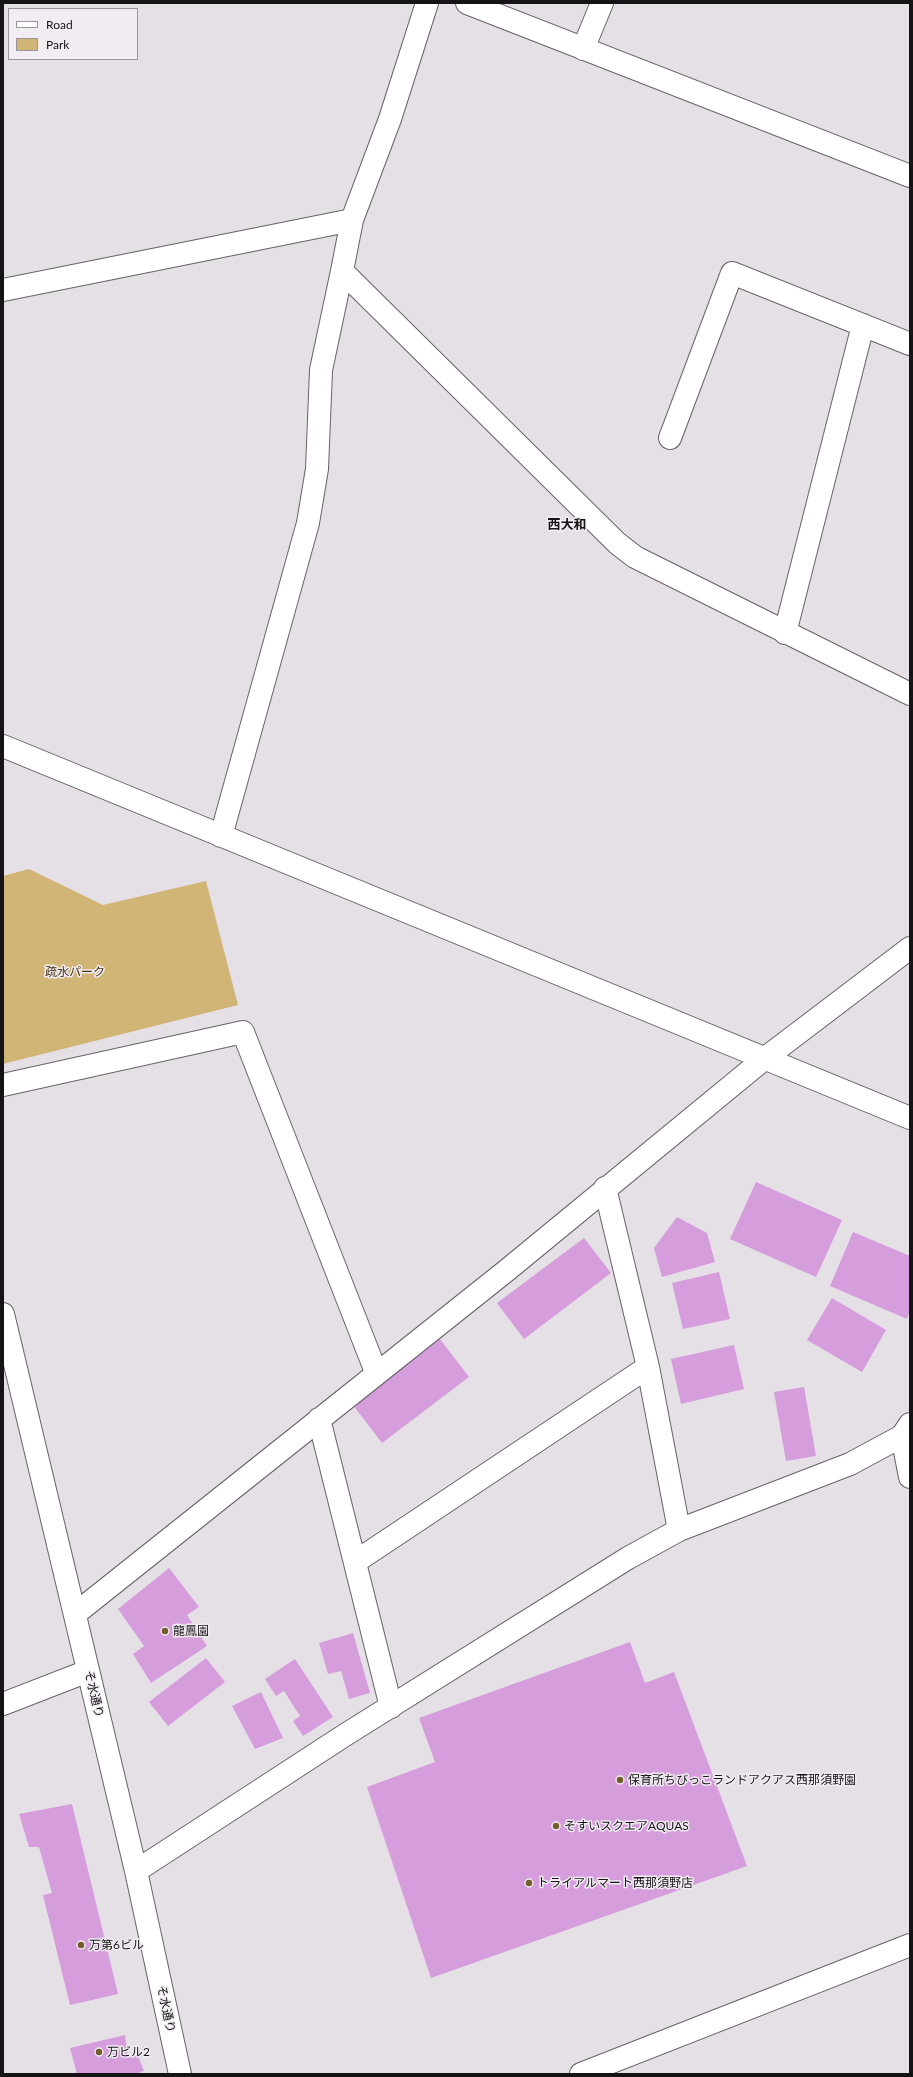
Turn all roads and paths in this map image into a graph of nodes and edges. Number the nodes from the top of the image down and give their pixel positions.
1 (427, 3) edge
2 (467, 3) edge
3 (602, 3) edge
4 (583, 49) junction
5 (910, 176) edge
6 (352, 220) junction
7 (342, 271) junction
8 (3, 290) edge
9 (863, 325) junction
10 (910, 344) edge
11 (670, 438) dead end
12 (785, 633) junction
13 (910, 694) edge
14 (3, 746) edge
15 (220, 836) junction
16 (910, 948) edge
17 (764, 1059) junction
18 (3, 1085) edge
19 (910, 1118) edge
20 (605, 1188) junction
21 (3, 1314) edge
22 (648, 1367) junction
23 (376, 1372) junction
24 (319, 1419) junction
25 (906, 1430) edge
26 (910, 1477) edge
27 (679, 1530) junction
28 (355, 1562) junction
29 (75, 1614) junction
30 (88, 1671) junction
31 (3, 1704) edge
32 (391, 1707) junction
33 (136, 1871) junction
34 (910, 1945) edge
35 (180, 2074) edge
36 (581, 2074) edge

1 - 6 street
2 - 4 street
3 - 4 street
4 - 5 street
6 - 7 street
6 - 8 street
7 - 12 street
7 - 15 street
9 - 10 street
9 - 11 street
9 - 12 street
12 - 13 street
14 - 15 street
15 - 17 street
16 - 17 street
17 - 19 street
17 - 20 street
18 - 23 street
20 - 22 street
20 - 23 street
21 - 29 street, そ水通り
22 - 27 street
22 - 28 street
23 - 24 street
24 - 28 street
24 - 29 street
25 - 26 street
25 - 27 street
27 - 32 street
28 - 32 street
29 - 30 street, そ水通り
30 - 31 street
30 - 33 street, そ水通り
32 - 33 street
33 - 35 street, そ水通り
34 - 36 street

